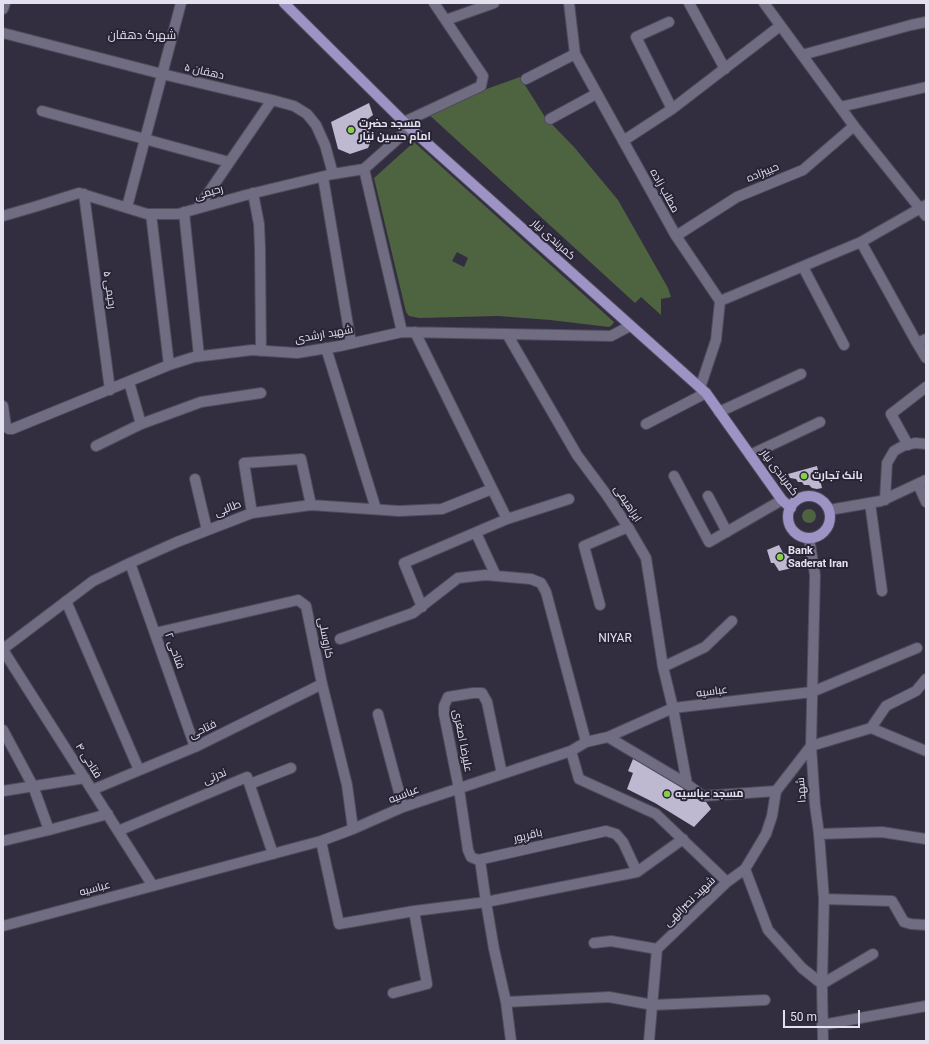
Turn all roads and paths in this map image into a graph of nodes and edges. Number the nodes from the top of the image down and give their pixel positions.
1 (5, 3) edge
2 (181, 3) edge
3 (284, 3) edge
4 (434, 3) edge
5 (494, 3) edge
6 (569, 3) edge
7 (689, 3) edge
8 (764, 3) edge
9 (3, 9) edge
10 (446, 20) junction
11 (669, 22) dead end
12 (926, 22) edge
13 (780, 26) junction
14 (3, 33) edge
15 (575, 54) junction
16 (802, 55) junction
17 (725, 69) junction
18 (162, 74) junction
19 (526, 79) dead end
20 (926, 87) edge
21 (596, 94) junction
22 (272, 100) junction
23 (840, 107) junction
24 (672, 109) junction
25 (42, 111) dead end
26 (550, 119) dead end
27 (407, 125) junction
28 (854, 126) junction
29 (144, 139) junction
30 (623, 142) junction
31 (229, 162) junction
32 (364, 170) junction
33 (328, 175) junction
34 (253, 193) junction
35 (84, 194) junction
36 (126, 207) junction
37 (198, 208) junction
38 (924, 210) edge
39 (184, 212) junction
40 (151, 214) junction
41 (3, 216) edge
42 (676, 236) junction
43 (862, 242) junction
44 (803, 267) junction
45 (720, 301) junction
46 (630, 326) junction
47 (402, 332) junction
48 (415, 332) junction
49 (507, 334) junction
50 (922, 341) edge
51 (350, 343) junction
52 (844, 345) dead end
53 (326, 348) junction
54 (261, 351) junction
55 (199, 356) junction
56 (926, 358) edge
57 (169, 365) junction
58 (801, 374) dead end
59 (128, 382) junction
60 (926, 387) edge
61 (110, 390) junction
62 (703, 391) junction
63 (260, 392) dead end
64 (3, 406) edge
65 (719, 412) junction
66 (820, 422) dead end
67 (141, 424) junction
68 (646, 424) dead end
69 (926, 444) edge
70 (908, 445) junction
71 (96, 446) dead end
72 (750, 455) junction
73 (674, 476) dead end
74 (195, 479) dead end
75 (922, 482) edge
76 (492, 489) junction
77 (708, 496) dead end
78 (569, 499) dead end
79 (782, 500) junction
80 (885, 500) junction
81 (926, 502) edge
82 (870, 503) junction
83 (311, 505) junction
84 (791, 508) junction
85 (376, 509) junction
86 (829, 510) junction
87 (252, 513) junction
88 (507, 519) junction
89 (628, 527) junction
90 (207, 530) junction
91 (727, 532) junction
92 (476, 533) junction
93 (809, 538) junction
94 (130, 563) junction
95 (496, 576) junction
96 (882, 591) dead end
97 (66, 601) junction
98 (600, 605) dead end
99 (422, 606) junction
100 (732, 622) dead end
101 (155, 633) junction
102 (340, 639) dead end
103 (917, 648) dead end
104 (3, 649) edge
105 (663, 667) junction
106 (926, 679) edge
107 (322, 684) junction
108 (812, 692) junction
109 (673, 708) junction
110 (378, 714) dead end
111 (871, 728) junction
112 (3, 730) edge
113 (608, 737) junction
114 (586, 742) junction
115 (811, 746) junction
116 (196, 747) junction
117 (571, 751) junction
118 (926, 751) edge
119 (291, 768) dead end
120 (139, 770) junction
121 (502, 774) junction
122 (85, 778) junction
123 (250, 784) junction
124 (687, 784) junction
125 (33, 786) junction
126 (459, 789) junction
127 (92, 790) junction
128 (3, 791) edge
129 (776, 791) junction
130 (403, 807) junction
131 (108, 814) junction
132 (353, 829) junction
133 (49, 830) junction
134 (118, 831) junction
135 (819, 834) junction
136 (683, 839) junction
137 (926, 839) edge
138 (3, 841) edge
139 (321, 841) junction
140 (273, 854) junction
141 (480, 860) junction
142 (745, 869) junction
143 (637, 872) junction
144 (727, 882) junction
145 (153, 886) junction
146 (824, 899) junction
147 (486, 902) junction
148 (414, 911) junction
149 (926, 925) edge
150 (3, 926) edge
151 (594, 943) dead end
152 (657, 949) junction
153 (873, 954) dead end
154 (822, 984) junction
155 (393, 993) dead end
156 (765, 1000) dead end
157 (506, 1002) junction
158 (653, 1005) junction
159 (926, 1006) edge
160 (822, 1025) junction
161 (511, 1041) edge
162 (649, 1041) edge
163 (823, 1041) edge

1 - 9 street
2 - 18 street
3 - 27 main road, کمربندی نیار
4 - 10 street
5 - 10 street
6 - 15 street, مطلب زاده
7 - 17 street
8 - 13 street
10 - 27 street
11 - 24 street
12 - 16 street
13 - 16 street
13 - 17 street
14 - 18 street, دهقان ۵
15 - 19 street
15 - 21 street, مطلب زاده
16 - 23 street
17 - 24 street
18 - 22 street, دهقان ۵
18 - 29 street
20 - 23 street
21 - 26 street
21 - 30 street, مطلب زاده
22 - 31 street
22 - 33 street, دهقان ۵
23 - 28 street
24 - 30 street
25 - 29 street
27 - 32 street
27 - 46 main road, کمربندی نیار
28 - 38 street
28 - 42 street, حبیبزاده
29 - 31 street
29 - 36 street
30 - 42 street, مطلب زاده
31 - 37 street
32 - 33 street, رحیمی
32 - 47 street
33 - 34 street, رحیمی
33 - 51 street, دهقان ۵
34 - 37 street, رحیمی
34 - 54 street
35 - 36 street, رحیمی
35 - 41 street, رحیمی
35 - 61 street, رحیمی ۵
36 - 40 street, رحیمی
37 - 39 street, رحیمی
38 - 43 street
39 - 40 street, رحیمی
39 - 55 street
40 - 57 street
42 - 45 street, مطلب زاده
43 - 44 street
43 - 50 street
44 - 45 street
44 - 52 street
45 - 62 street
46 - 49 street, شهید ارشدی
46 - 62 main road, کمربندی نیار
47 - 48 street, شهید ارشدی
47 - 51 street, شهید ارشدی
48 - 49 street, شهید ارشدی
48 - 76 street
49 - 89 street, ابراهیمی
50 - 56 street
51 - 53 street, شهید ارشدی
53 - 54 street, شهید ارشدی
53 - 85 street
54 - 55 street, شهید ارشدی
55 - 57 street, شهید ارشدی
57 - 59 street, شهید ارشدی
58 - 65 street
59 - 61 street, شهید ارشدی
59 - 67 street
60 - 70 street
61 - 64 street, شهید ارشدی
62 - 65 main road, کمربندی نیار
62 - 68 street
63 - 67 street
65 - 72 main road, کمربندی نیار
66 - 72 street
67 - 71 street
69 - 70 street
70 - 80 street
72 - 79 main road, کمربندی نیار
73 - 91 street
74 - 90 street
75 - 80 street
75 - 81 street
76 - 85 street, طالبی
76 - 88 street
77 - 91 street
78 - 88 street
79 - 84 main road, کمربندی نیار
79 - 91 street
80 - 82 street
82 - 86 street
82 - 96 street
83 - 85 street, طالبی
83 - 87 street, طالبی
83 - 87 street
84 - 86 main road
84 - 93 main road
86 - 93 main road
87 - 90 street, طالبی
88 - 92 street
89 - 98 street
89 - 105 street, ابراهیمی
90 - 94 street, طالبی
92 - 95 street
92 - 99 street
93 - 108 street, شهدا
94 - 97 street, طالبی
94 - 101 street, فتاحی ۲
95 - 99 street
95 - 114 street
97 - 104 street, طالبی
97 - 120 street
99 - 102 street
100 - 105 street
101 - 107 street, کاروسلی
101 - 116 street, فتاحی ۲
103 - 108 street, عباسیه
104 - 122 street, فتاحی ۴
105 - 109 street, ابراهیمی
106 - 111 street
107 - 116 street, فتاحی
107 - 132 street, کاروسلی
108 - 109 street, عباسیه
108 - 115 street, شهدا
109 - 113 street, عباسیه
109 - 124 street, ابراهیمی
110 - 130 street
111 - 115 street
111 - 118 street
112 - 125 street
113 - 114 street, عباسیه
113 - 124 street
114 - 117 street, عباسیه
115 - 129 street
115 - 135 street, شهدا
116 - 120 street, فتاحی
117 - 121 street, عباسیه
117 - 136 street
119 - 123 street
120 - 127 street, فتاحی
121 - 126 street, عباسیه
121 - 126 street, علیرضا اصغری
122 - 125 street
122 - 127 street, فتاحی ۴
123 - 134 street, ندرتی
123 - 140 street
124 - 129 street
125 - 128 street
125 - 133 street
126 - 130 street, عباسیه
126 - 141 street
127 - 131 street, فتاحی ۴
129 - 142 street, شهید نصرالهی
130 - 132 street, عباسیه
131 - 133 street
131 - 134 street, فتاحی ۴
132 - 139 street, عباسیه
133 - 138 street
134 - 145 street, فتاحی ۴
135 - 137 street
135 - 146 street, شهدا
136 - 143 street
136 - 144 street
139 - 140 street, عباسیه
139 - 148 street
140 - 145 street, عباسیه
141 - 143 street, باقرپور
141 - 147 street
142 - 144 street, شهید نصرالهی
142 - 154 street
143 - 147 street
144 - 152 street, شهید نصرالهی
145 - 150 street, عباسیه
146 - 149 street
146 - 154 street, شهدا
147 - 148 street
147 - 157 street
148 - 155 street
151 - 152 street
152 - 158 street
153 - 154 street
154 - 160 street, شهدا
156 - 158 street
157 - 158 street
157 - 161 street
158 - 162 street
159 - 160 street
160 - 163 street, شهدا

